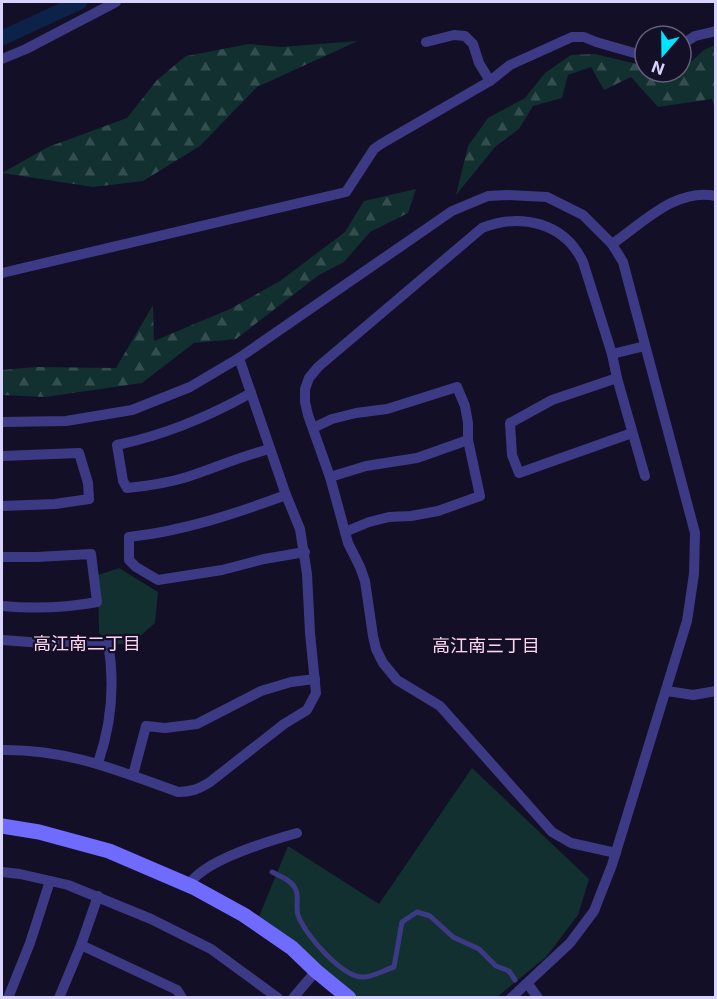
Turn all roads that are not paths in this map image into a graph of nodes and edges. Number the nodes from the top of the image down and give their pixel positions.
1 (116, 2) edge
2 (716, 32) edge
3 (693, 37) edge
4 (426, 42) dead end
5 (633, 53) edge
6 (2, 58) edge
7 (490, 81) junction
8 (716, 196) edge
9 (612, 244) junction
10 (2, 273) edge
11 (645, 346) junction
12 (612, 354) junction
13 (239, 358) junction
14 (617, 378) junction
15 (251, 393) junction
16 (2, 423) edge
17 (313, 428) junction
18 (632, 433) junction
19 (468, 440) junction
20 (270, 449) junction
21 (2, 456) edge
22 (645, 476) dead end
23 (330, 477) junction
24 (286, 495) junction
25 (2, 506) edge
26 (345, 532) junction
27 (305, 552) junction
28 (2, 557) edge
29 (2, 606) edge
30 (2, 640) edge
31 (315, 680) junction
32 (667, 691) junction
33 (716, 691) edge
34 (2, 750) edge
35 (98, 763) junction
36 (133, 775) junction
37 (2, 826) edge
38 (297, 833) dead end
39 (616, 853) junction
40 (2, 872) edge
41 (272, 872) dead end
42 (50, 881) junction
43 (189, 885) junction
44 (98, 896) junction
45 (81, 945) junction
46 (316, 971) junction
47 (515, 980) dead end
48 (528, 984) junction
49 (6, 995) edge
50 (60, 995) edge
51 (73, 998) edge
52 (182, 998) edge
53 (278, 998) edge
54 (293, 998) edge
55 (339, 998) edge
56 (349, 998) edge
57 (511, 998) edge
58 (538, 998) edge

1 - 6 street
2 - 3 street
4 - 7 street
5 - 7 street
7 - 10 street
8 - 9 street
9 - 11 street
9 - 13 street
11 - 12 street
11 - 32 street
12 - 14 street
12 - 17 street
13 - 15 street
13 - 16 street
14 - 18 street
14 - 18 street
15 - 20 street
15 - 20 street
17 - 19 street
17 - 23 street
18 - 22 street
19 - 23 street
19 - 26 street
20 - 24 street
21 - 25 street
23 - 26 street
24 - 27 street
24 - 27 street
26 - 39 street
27 - 31 street
28 - 29 street
30 - 35 street
31 - 36 street
31 - 36 street
32 - 33 street
32 - 39 street
34 - 35 street
35 - 36 street
37 - 43 street
38 - 43 street
39 - 48 street
40 - 42 street
41 - 47 lane
42 - 44 street
42 - 49 street
43 - 46 street
44 - 45 street
44 - 53 street
45 - 50 street
45 - 52 street
46 - 54 street
46 - 55 street
46 - 56 street
48 - 57 street
48 - 58 street
50 - 51 street

